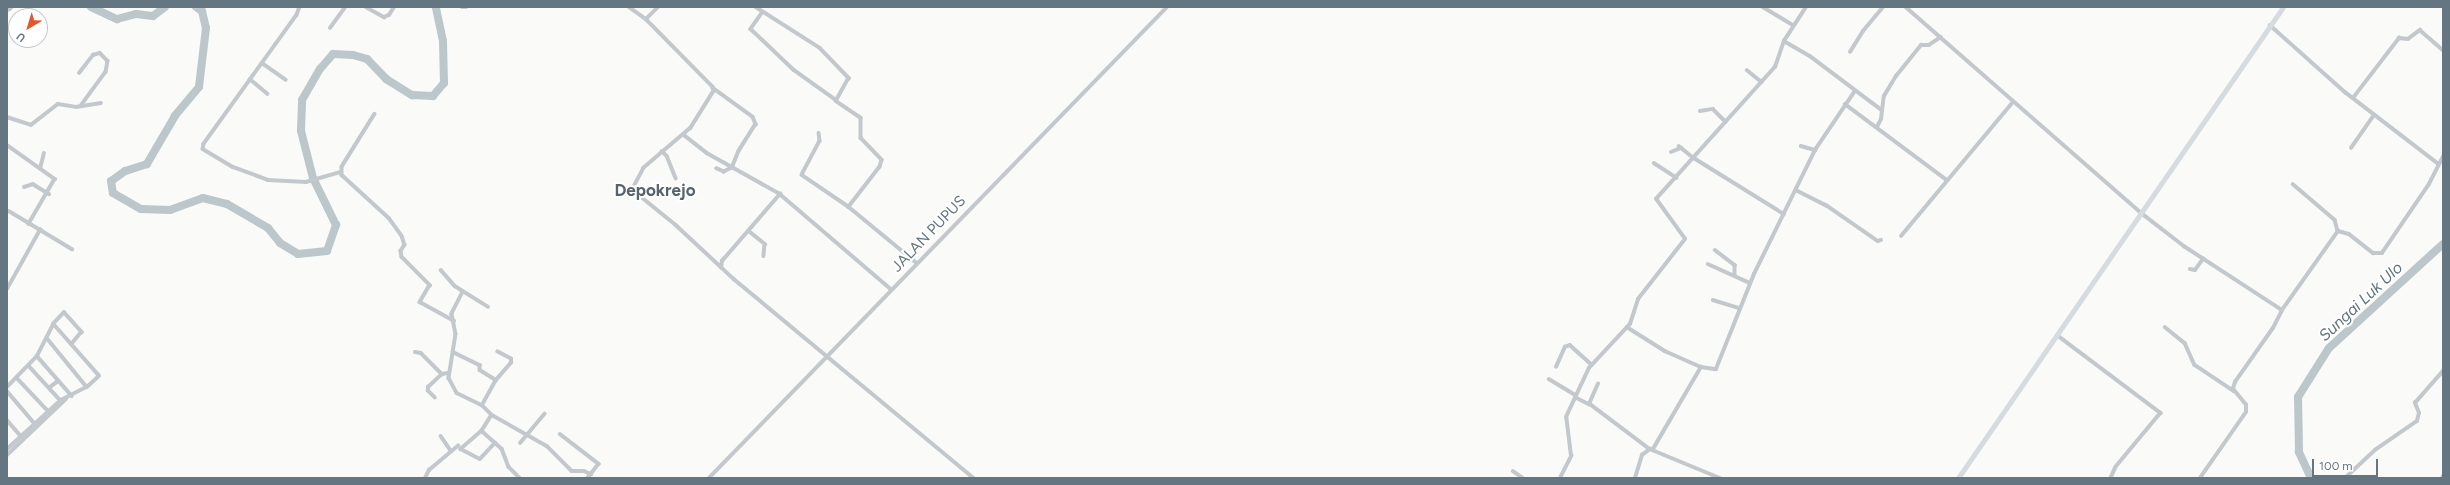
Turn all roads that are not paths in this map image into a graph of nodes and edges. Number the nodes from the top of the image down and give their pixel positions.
1 (300, 7) edge
2 (345, 7) edge
3 (366, 7) edge
4 (394, 7) edge
5 (462, 7) edge
6 (466, 7) edge
7 (629, 7) edge
8 (658, 7) edge
9 (756, 7) edge
10 (1167, 7) edge
11 (1763, 7) edge
12 (1806, 7) edge
13 (1883, 7) edge
14 (1906, 7) edge
15 (2283, 7) edge
16 (763, 12) junction
17 (646, 19) junction
18 (1793, 25) junction
19 (2270, 25) junction
20 (330, 28) dead end
21 (1941, 37) junction
22 (1784, 41) junction
23 (2443, 50) edge
24 (1850, 52) dead end
25 (262, 63) junction
26 (1747, 70) dead end
27 (79, 73) dead end
28 (250, 79) junction
29 (286, 80) dead end
30 (1762, 82) junction
31 (713, 87) junction
32 (1855, 91) junction
33 (268, 94) dead end
34 (2353, 98) junction
35 (836, 100) junction
36 (2013, 102) junction
37 (101, 103) dead end
38 (1845, 104) junction
39 (81, 106) junction
40 (1700, 110) dead end
41 (1882, 110) junction
42 (375, 114) dead end
43 (2374, 115) junction
44 (7, 117) edge
45 (1726, 122) junction
46 (1877, 127) junction
47 (819, 133) dead end
48 (684, 135) junction
49 (7, 145) edge
50 (1800, 146) dead end
51 (2351, 148) dead end
52 (1815, 150) junction
53 (662, 151) junction
54 (1671, 152) dead end
55 (44, 153) dead end
56 (2443, 156) edge
57 (1694, 158) junction
58 (1654, 162) dead end
59 (2439, 164) junction
60 (732, 168) junction
61 (40, 169) junction
62 (717, 170) dead end
63 (341, 172) junction
64 (676, 178) dead end
65 (1677, 178) junction
66 (1947, 180) junction
67 (2294, 184) dead end
68 (24, 187) dead end
69 (1796, 190) junction
70 (49, 194) junction
71 (780, 194) junction
72 (849, 207) junction
73 (9, 211) dead end
74 (2140, 212) junction
75 (1784, 214) junction
76 (29, 224) junction
77 (40, 230) junction
78 (750, 231) junction
79 (2338, 231) junction
80 (1901, 236) dead end
81 (1881, 240) dead end
82 (72, 249) dead end
83 (1715, 250) dead end
84 (764, 256) dead end
85 (2203, 259) junction
86 (917, 264) junction
87 (1708, 264) dead end
88 (721, 268) junction
89 (2190, 269) dead end
90 (441, 270) dead end
91 (1735, 275) junction
92 (1750, 283) junction
93 (7, 289) edge
94 (891, 290) junction
95 (463, 292) junction
96 (1713, 300) dead end
97 (488, 307) dead end
98 (1740, 308) junction
99 (2282, 310) junction
100 (454, 321) junction
101 (53, 324) junction
102 (1627, 327) junction
103 (2165, 327) dead end
104 (2057, 335) junction
105 (47, 338) junction
106 (72, 344) junction
107 (414, 352) dead end
108 (453, 352) junction
109 (498, 352) dead end
110 (827, 355) junction
111 (37, 356) junction
112 (1592, 364) junction
113 (29, 366) junction
114 (1556, 367) dead end
115 (1700, 367) junction
116 (2443, 371) edge
117 (442, 374) junction
118 (448, 374) junction
119 (17, 378) junction
120 (1549, 379) dead end
121 (496, 380) junction
122 (58, 381) junction
123 (1598, 384) dead end
124 (7, 387) edge
125 (87, 387) junction
126 (49, 388) junction
127 (7, 391) edge
128 (2235, 392) junction
129 (72, 396) junction
130 (1575, 396) junction
131 (435, 398) dead end
132 (63, 401) junction
133 (1590, 404) junction
134 (482, 406) junction
135 (49, 412) junction
136 (544, 414) dead end
137 (492, 415) junction
138 (7, 420) edge
139 (36, 425) junction
140 (482, 431) junction
141 (560, 434) dead end
142 (441, 436) dead end
143 (526, 436) junction
144 (23, 437) junction
145 (495, 443) junction
146 (520, 443) dead end
147 (459, 446) junction
148 (9, 449) edge
149 (1651, 449) junction
150 (451, 451) junction
151 (7, 455) edge
152 (1513, 471) dead end
153 (591, 474) junction
154 (425, 478) edge
155 (520, 478) edge
156 (588, 478) edge
157 (709, 478) edge
158 (974, 478) edge
159 (1524, 478) edge
160 (1560, 478) edge
161 (1635, 478) edge
162 (1720, 478) edge
163 (1958, 478) edge
164 (2110, 478) edge
165 (2200, 478) edge
166 (2345, 478) edge

1 - 25 street
2 - 20 street
3 - 4 street
5 - 6 street
7 - 17 street
8 - 17 street
9 - 16 street
10 - 86 street, JALAN PUPUS
11 - 18 street
12 - 18 street
13 - 24 street
14 - 21 street
15 - 19 main road
16 - 35 street
16 - 35 street
17 - 31 street
18 - 22 street
19 - 34 street
19 - 74 main road
21 - 36 street
21 - 41 street
22 - 30 street
22 - 32 street
23 - 34 street
25 - 28 street
25 - 29 street
26 - 30 street
27 - 39 street
28 - 33 street
28 - 63 street
30 - 45 street
31 - 48 street
31 - 60 street
32 - 38 street
32 - 41 street
34 - 43 street
35 - 72 street
36 - 66 street
36 - 74 street
37 - 39 street
38 - 46 street
38 - 52 street
39 - 44 street
40 - 45 street
41 - 46 street
42 - 63 street
43 - 51 street
43 - 59 street
45 - 57 street
46 - 66 street
47 - 72 street
48 - 53 street
48 - 60 street
49 - 61 street
50 - 52 street
52 - 69 street
53 - 64 street
53 - 88 street
54 - 57 street
55 - 61 street
56 - 59 street
57 - 65 street
57 - 75 street
58 - 65 street
59 - 79 street
60 - 62 street
60 - 71 street
61 - 70 street
63 - 100 street
65 - 102 street
66 - 80 street
67 - 79 street
68 - 70 street
69 - 75 street
69 - 81 street
70 - 76 street
71 - 78 street
71 - 94 street
72 - 86 street
73 - 76 street
74 - 85 street
74 - 104 main road
75 - 92 street
76 - 77 street
77 - 82 street
77 - 93 street
78 - 84 street
78 - 88 street
79 - 99 street
83 - 91 street
85 - 89 street
85 - 99 street
86 - 94 street, JALAN PUPUS
87 - 91 street
88 - 110 street
90 - 95 street
91 - 92 street
92 - 98 street
94 - 110 street, JALAN PUPUS
95 - 97 street
95 - 100 street
96 - 98 street
98 - 115 street
99 - 128 street
100 - 108 street
101 - 105 street
101 - 106 street
101 - 106 street
102 - 112 street
102 - 115 street
103 - 128 street
104 - 163 main road
104 - 164 street
105 - 111 street
105 - 125 street
106 - 125 street
107 - 117 street
108 - 118 street
108 - 121 street
109 - 121 street
110 - 157 street, JALAN PUPUS
110 - 158 street
111 - 113 street
111 - 122 street
112 - 114 street
112 - 130 street
113 - 119 street
113 - 126 street
115 - 149 street
116 - 166 street
117 - 118 street
117 - 131 street
118 - 134 street
119 - 124 street
119 - 135 street
120 - 130 street
121 - 134 street
122 - 126 street
122 - 129 street
123 - 133 street
125 - 129 street
126 - 132 street
127 - 139 street
128 - 165 street
129 - 132 street
130 - 133 street
130 - 160 street
132 - 135 street
133 - 149 street
134 - 137 street
135 - 139 street
136 - 143 street
137 - 140 street
137 - 143 street
138 - 144 street
139 - 144 street
140 - 145 street
140 - 147 street
141 - 153 street
142 - 150 street
143 - 146 street
143 - 153 street
144 - 148 street
145 - 147 street
145 - 155 street
147 - 150 street
148 - 151 street
149 - 161 street
149 - 162 street
150 - 154 street
152 - 159 street
153 - 156 street

